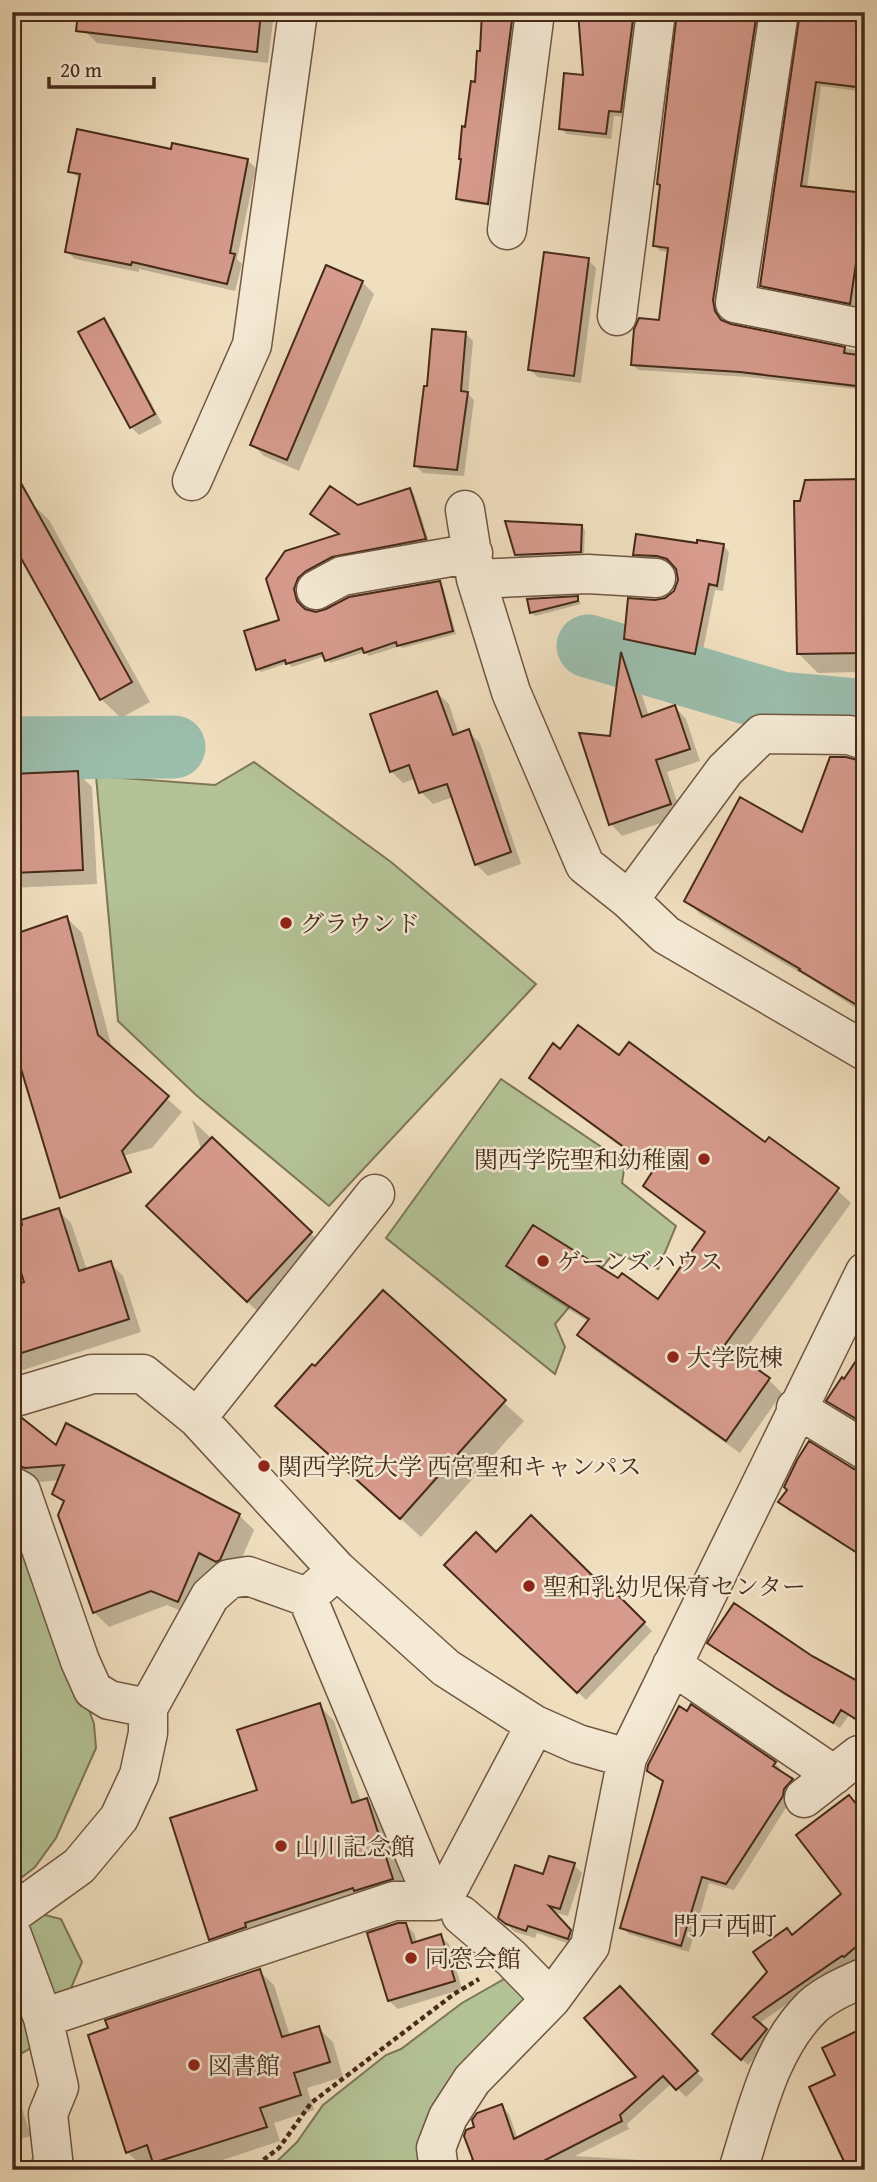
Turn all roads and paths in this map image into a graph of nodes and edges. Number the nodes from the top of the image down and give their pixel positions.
1 (298, 12) edge
2 (535, 12) edge
3 (656, 12) edge
4 (779, 12) edge
5 (507, 230) dead end
6 (617, 316) dead end
7 (865, 329) edge
8 (192, 481) dead end
9 (465, 510) dead end
10 (474, 566) junction
11 (325, 576) dead end
12 (656, 578) dead end
13 (865, 740) edge
14 (629, 900) junction
15 (865, 1051) edge
16 (376, 1194) dead end
17 (865, 1272) edge
18 (12, 1398) edge
19 (796, 1408) junction
20 (197, 1418) junction
21 (865, 1450) edge
22 (12, 1486) edge
23 (337, 1570) junction
24 (307, 1597) junction
25 (672, 1665) junction
26 (148, 1708) junction
27 (535, 1725) junction
28 (627, 1758) junction
29 (804, 1798) dead end
30 (448, 1908) junction
31 (12, 1914) edge
32 (12, 1935) edge
33 (488, 1973) dead end
34 (865, 1977) edge
35 (551, 1998) junction
36 (43, 2018) junction
37 (51, 2169) edge
38 (250, 2170) edge
39 (439, 2170) edge
40 (738, 2170) edge

1 - 8 street
2 - 5 street
3 - 6 street
4 - 7 street
9 - 10 street
10 - 11 street
10 - 12 street
10 - 14 street
13 - 14 street
14 - 15 street
16 - 20 street
17 - 19 street
18 - 20 street
19 - 21 street
19 - 25 street
20 - 23 street
22 - 26 street
23 - 24 street
23 - 27 street
24 - 26 street
24 - 30 street
25 - 28 street
25 - 29 street
26 - 31 street
27 - 28 street
27 - 30 street
28 - 35 street
30 - 35 street
30 - 36 street
32 - 36 street
33 - 38 path
34 - 40 street
35 - 39 street
36 - 37 street

